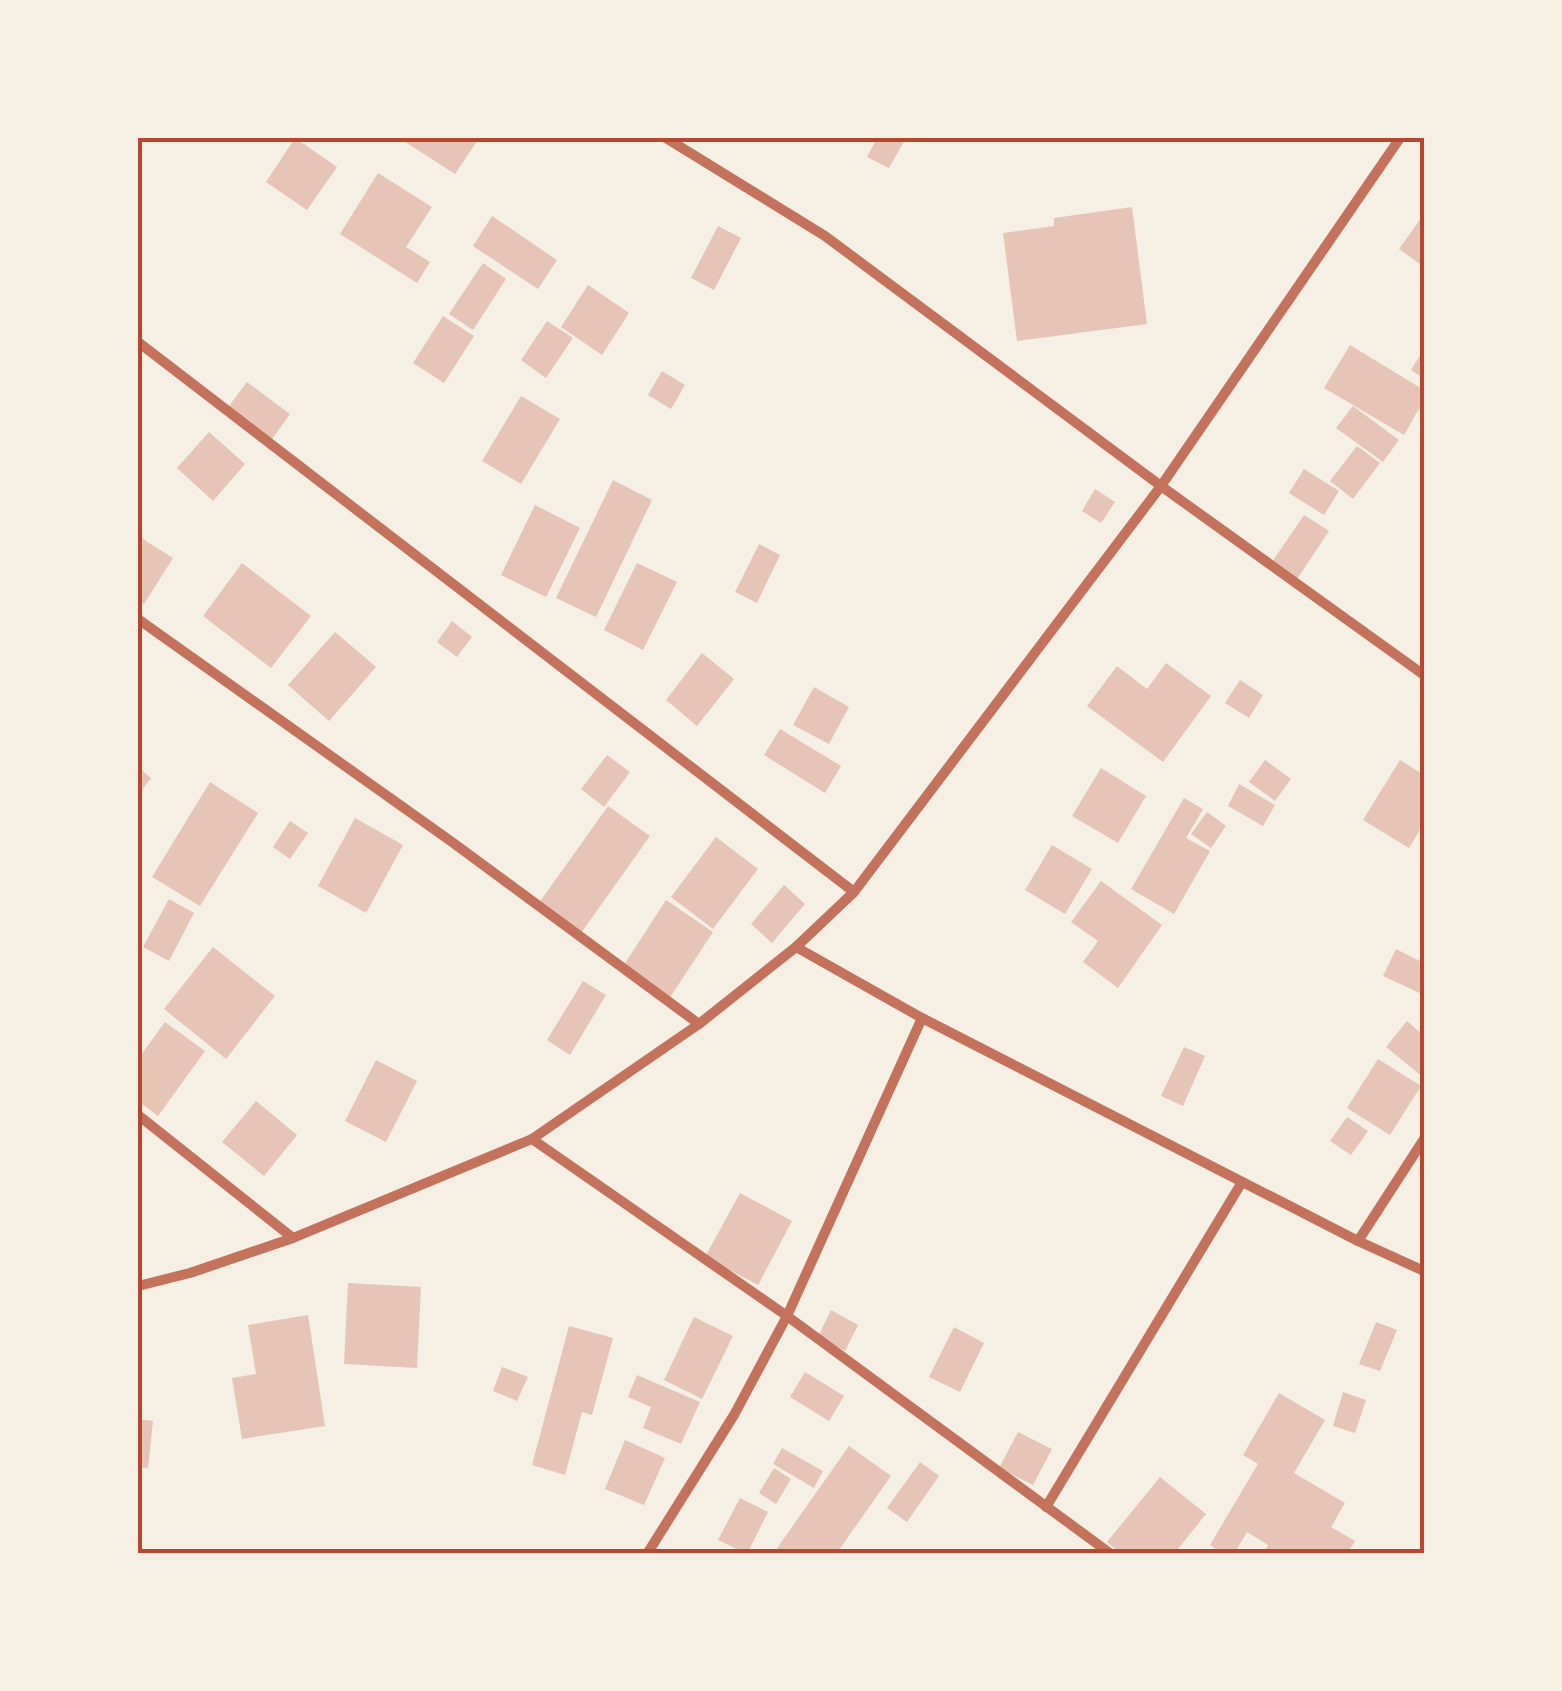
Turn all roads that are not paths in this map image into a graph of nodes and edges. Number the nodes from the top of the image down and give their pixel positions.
1 (666, 138) edge
2 (1400, 138) edge
3 (138, 342) edge
4 (1161, 486) junction
5 (138, 619) edge
6 (1424, 675) edge
7 (854, 892) junction
8 (796, 948) junction
9 (922, 1018) junction
10 (699, 1024) junction
11 (138, 1115) edge
12 (532, 1138) junction
13 (1424, 1139) edge
14 (1242, 1182) junction
15 (293, 1238) junction
16 (1358, 1241) junction
17 (1424, 1270) edge
18 (138, 1286) edge
19 (787, 1316) junction
20 (1046, 1506) junction
21 (647, 1554) edge
22 (1111, 1554) edge

1 - 4 street
2 - 4 street
3 - 7 street
4 - 6 street
4 - 7 street
5 - 10 street
7 - 8 street
8 - 9 street
8 - 10 street
9 - 14 street
9 - 19 street
10 - 12 street
11 - 15 street
12 - 15 street
12 - 19 street
13 - 16 street
14 - 16 street
14 - 20 street
15 - 18 street
16 - 17 street
19 - 20 street
19 - 21 street
20 - 22 street

